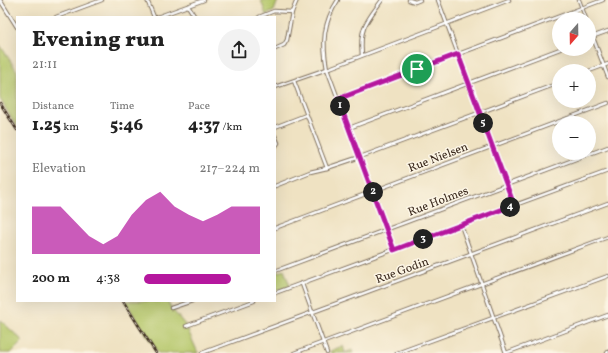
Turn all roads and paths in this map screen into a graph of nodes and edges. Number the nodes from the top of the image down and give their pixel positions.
1 (0, 0) edge
2 (102, 0) edge
3 (147, 0) edge
4 (204, 0) edge
5 (297, 0) edge
6 (338, 0) edge
7 (382, 0) edge
8 (409, 0) edge
9 (420, 0) edge
10 (438, 0) edge
11 (509, 0) edge
12 (579, 0) edge
13 (603, 0) edge
14 (188, 6) junction
15 (582, 8) junction
16 (292, 12) junction
17 (583, 12) edge
18 (59, 16) edge
19 (154, 16) edge
20 (161, 16) edge
21 (194, 16) edge
22 (262, 16) edge
23 (446, 23) junction
24 (16, 25) edge
25 (608, 31) edge
26 (596, 36) edge
27 (596, 45) edge
28 (276, 49) edge
29 (552, 52) edge
30 (458, 54) junction
31 (362, 55) junction
32 (608, 64) edge
33 (604, 66) junction
34 (327, 69) junction
35 (596, 69) edge
36 (608, 77) edge
37 (294, 81) junction
38 (468, 83) junction
39 (552, 86) edge
40 (276, 88) edge
41 (338, 99) junction
42 (608, 104) edge
43 (479, 112) junction
44 (306, 115) junction
45 (276, 127) edge
46 (349, 128) junction
47 (492, 146) junction
48 (608, 147) edge
49 (360, 157) junction
50 (327, 168) junction
51 (608, 171) edge
52 (507, 184) junction
53 (276, 186) edge
54 (372, 192) junction
55 (608, 203) edge
56 (514, 205) junction
57 (461, 225) junction
58 (276, 228) edge
59 (387, 230) junction
60 (608, 237) edge
61 (394, 250) junction
62 (471, 254) junction
63 (276, 271) edge
64 (608, 276) edge
65 (302, 284) junction
66 (482, 284) junction
67 (276, 293) edge
68 (189, 302) edge
69 (251, 302) edge
70 (171, 308) dead end
71 (312, 312) junction
72 (608, 315) edge
73 (494, 317) junction
74 (186, 326) dead end
75 (323, 342) junction
76 (202, 353) edge
77 (294, 353) edge
78 (327, 353) edge
79 (397, 353) edge
80 (506, 353) edge

1 - 24 street
2 - 18 street
3 - 19 street
4 - 14 street
5 - 16 street
6 - 34 street
7 - 31 street
8 - 9 street
10 - 23 street
11 - 23 street
12 - 15 street
13 - 15 street
14 - 20 street
14 - 21 street
15 - 17 street
15 - 30 street
16 - 22 street
16 - 28 street
23 - 30 street
23 - 31 street
25 - 26 street
27 - 33 street
29 - 38 street
30 - 38 street
30 - 41 street
31 - 34 street
32 - 33 street
33 - 35 street
33 - 36 street
34 - 37 street
34 - 41 street
37 - 40 street
37 - 44 street
38 - 43 street
38 - 46 street
39 - 43 street
41 - 46 street
42 - 47 street, Rue Nielsen
43 - 47 street
43 - 49 street
44 - 45 street
44 - 50 street
46 - 49 street
47 - 52 street
47 - 54 street, Rue Nielsen
48 - 52 street, Rue Holmes
49 - 50 street
49 - 54 street
50 - 53 street
51 - 56 street
52 - 56 street
52 - 59 street, Rue Holmes
54 - 58 street, Rue Nielsen
54 - 59 street
55 - 62 street, Rue Godin
56 - 57 street
57 - 61 street
57 - 62 street
59 - 61 street
59 - 63 street, Rue Holmes
60 - 66 street
61 - 65 street
62 - 66 street
62 - 71 street, Rue Godin
64 - 73 street
65 - 67 street
65 - 71 street
66 - 73 street
66 - 75 street
68 - 70 street
69 - 74 street
71 - 75 street
71 - 76 street, Rue Godin
72 - 80 street
73 - 79 street
73 - 80 street
75 - 77 street
75 - 78 street

